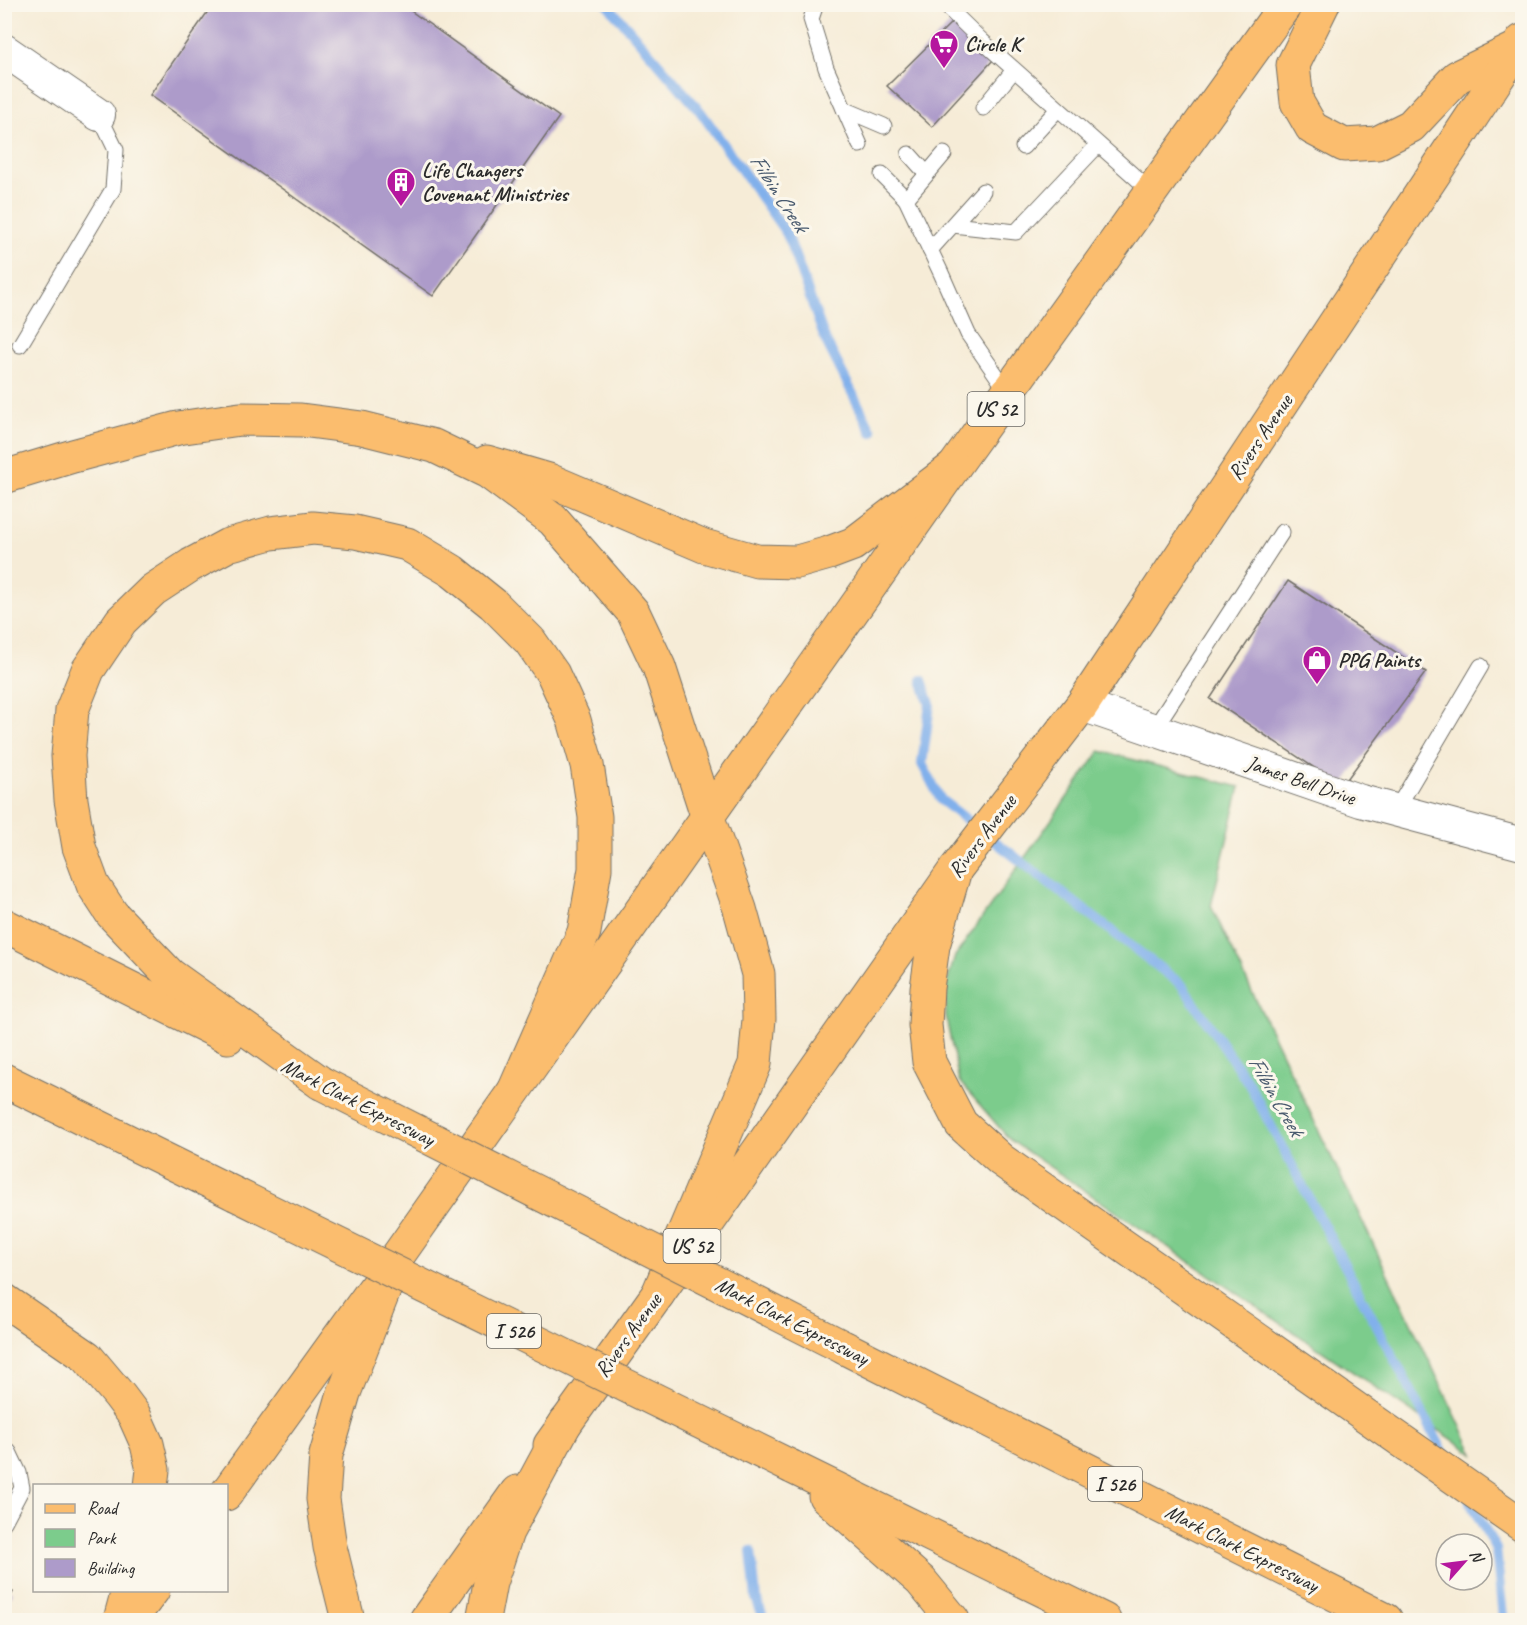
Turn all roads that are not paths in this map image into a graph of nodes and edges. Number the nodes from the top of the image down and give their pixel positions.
1 (816, 4) edge
2 (944, 4) edge
3 (1286, 4) edge
4 (1323, 4) edge
5 (1520, 44) edge
6 (4, 50) edge
7 (1014, 70) junction
8 (983, 108) dead end
9 (1058, 108) junction
10 (844, 109) junction
11 (99, 115) joint
12 (884, 126) dead end
13 (860, 145) dead end
14 (1098, 145) junction
15 (1023, 147) dead end
16 (909, 154) dead end
17 (944, 154) dead end
18 (927, 174) junction
19 (882, 175) dead end
20 (984, 191) dead end
21 (1152, 192) junction
22 (906, 199) junction
23 (953, 225) junction
24 (930, 250) junction
25 (20, 345) dead end
26 (1008, 392) junction
27 (434, 446) junction
28 (954, 467) junction
29 (4, 477) edge
30 (1282, 531) dead end
31 (1481, 666) dead end
32 (1082, 705) junction
33 (1154, 729) junction
34 (1396, 810) junction
35 (707, 815) junction
36 (1522, 844) edge
37 (955, 870) junction
38 (4, 925) edge
39 (4, 1080) edge
40 (321, 1083) junction
41 (515, 1089) junction
42 (397, 1257) junction
43 (658, 1294) junction
44 (4, 1300) edge
45 (566, 1422) junction
46 (4, 1450) edge
47 (792, 1467) junction
48 (151, 1484) edge
49 (228, 1491) edge
50 (4, 1522) edge
51 (1522, 1525) edge
52 (127, 1592) edge
53 (151, 1592) edge
54 (120, 1620) edge
55 (130, 1620) edge
56 (348, 1620) edge
57 (426, 1620) edge
58 (483, 1620) edge
59 (953, 1620) edge
60 (1104, 1620) edge
61 (1386, 1620) edge

1 - 10 lane
2 - 7 lane
3 - 21 main road, US 52
4 - 5 main road
5 - 32 main road, Rivers Avenue / US 52
6 - 11 street
7 - 8 lane
7 - 9 lane
9 - 14 lane
9 - 15 lane
10 - 12 lane
10 - 13 lane
11 - 25 lane
14 - 21 lane
14 - 23 lane
16 - 18 lane
17 - 18 lane
18 - 22 lane
19 - 22 lane
20 - 23 lane
21 - 26 main road, US 52
22 - 24 lane
23 - 24 lane
24 - 26 lane
26 - 28 main road, US 52
27 - 28 main road
27 - 29 main road
27 - 35 main road
28 - 35 main road, US 52
30 - 33 lane
31 - 34 lane
32 - 33 street, James Bell Drive
32 - 37 main road, Rivers Avenue / US 52
33 - 34 street, James Bell Drive
34 - 36 street, James Bell Drive
35 - 41 main road, US 52
35 - 43 main road
37 - 43 main road, Rivers Avenue / US 52
37 - 51 main road
38 - 40 main road, Mark Clark Expressway / I 526
39 - 47 main road, I 526, bridge
40 - 41 main road
40 - 61 main road, Mark Clark Expressway / I 526, bridge
41 - 42 main road, US 52
42 - 49 main road, US 52
42 - 56 main road
43 - 45 main road, Rivers Avenue / US 52
44 - 48 main road
45 - 57 main road, Rivers Avenue / US 52
45 - 58 main road
46 - 50 lane
47 - 59 main road
47 - 60 main road, I 526
52 - 54 main road
53 - 55 main road

